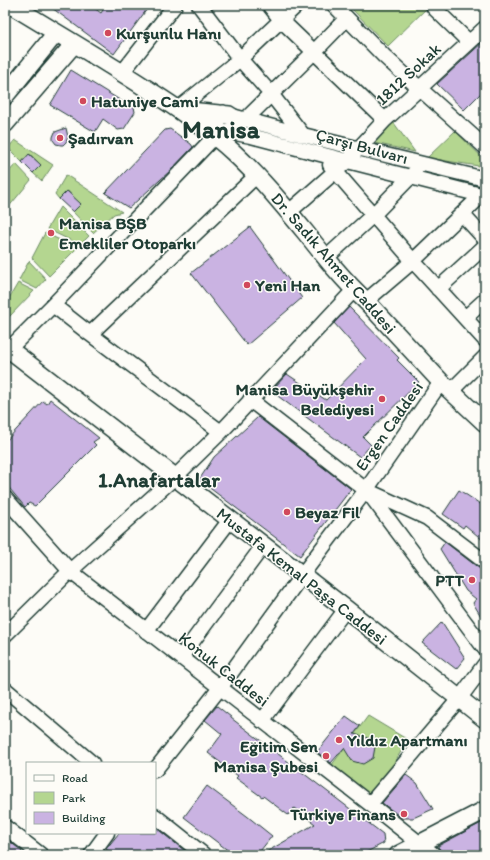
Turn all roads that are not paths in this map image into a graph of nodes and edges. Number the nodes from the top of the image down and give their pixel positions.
1 (11, 5) edge
2 (175, 5) edge
3 (199, 5) edge
4 (269, 5) edge
5 (297, 5) edge
6 (334, 5) edge
7 (434, 8) dead end
8 (347, 18) junction
9 (281, 20) junction
10 (485, 28) edge
11 (56, 33) junction
12 (469, 42) junction
13 (74, 44) junction
14 (314, 52) junction
15 (240, 59) junction
16 (122, 72) junction
17 (419, 88) junction
18 (272, 94) junction
19 (5, 96) edge
20 (178, 109) junction
21 (386, 120) junction
22 (5, 124) edge
23 (229, 126) junction
24 (303, 135) junction
25 (485, 147) edge
26 (359, 149) junction
27 (320, 154) junction
28 (347, 161) junction
29 (423, 164) junction
30 (335, 172) junction
31 (257, 175) junction
32 (411, 178) junction
33 (485, 179) edge
34 (484, 194) edge
35 (289, 212) junction
36 (462, 214) junction
37 (373, 215) junction
38 (485, 239) edge
39 (485, 246) edge
40 (326, 258) junction
41 (413, 261) junction
42 (438, 289) junction
43 (354, 290) junction
44 (485, 300) edge
45 (366, 302) junction
46 (53, 305) junction
47 (465, 318) junction
48 (90, 334) junction
49 (485, 340) edge
50 (7, 347) edge
51 (485, 357) edge
52 (446, 386) junction
53 (250, 400) junction
54 (485, 423) edge
55 (221, 432) junction
56 (175, 477) junction
57 (366, 490) junction
58 (5, 498) edge
59 (230, 520) junction
60 (264, 546) junction
61 (485, 562) edge
62 (70, 571) junction
63 (302, 575) junction
64 (346, 609) junction
65 (146, 631) junction
66 (5, 635) edge
67 (485, 649) edge
68 (181, 658) junction
69 (485, 664) edge
70 (220, 688) junction
71 (5, 689) edge
72 (460, 699) junction
73 (485, 719) edge
74 (262, 721) junction
75 (91, 762) edge
76 (156, 769) edge
77 (370, 804) junction
78 (485, 810) edge
79 (156, 817) edge
80 (5, 826) edge
81 (106, 834) edge
82 (420, 844) junction
83 (41, 855) edge
84 (91, 855) edge
85 (204, 855) edge
86 (398, 855) edge
87 (434, 855) edge

1 - 11 main road, Dr. Sadık Ahmet Caddesi
2 - 16 street
3 - 15 street
4 - 9 street
5 - 9 street
6 - 8 street
7 - 12 street
8 - 14 street
8 - 17 street
9 - 14 street
9 - 15 street
10 - 12 street, 1812 Sokak
11 - 13 main road, Dr. Sadık Ahmet Caddesi
11 - 19 main road
12 - 17 street, 1812 Sokak
13 - 16 main road, Dr. Sadık Ahmet Caddesi
13 - 22 main road
14 - 18 street
14 - 21 street
15 - 18 street
15 - 20 street
16 - 20 main road, Dr. Sadık Ahmet Caddesi
17 - 21 street, 1812 Sokak
17 - 25 street
18 - 23 street
18 - 24 street
20 - 23 main road, Dr. Sadık Ahmet Caddesi
21 - 26 street, 1812 Sokak
23 - 24 street, Çarşı Bulvarı
23 - 27 street, Çarşı Bulvarı
23 - 31 main road, Dr. Sadık Ahmet Caddesi
23 - 46 street
24 - 26 street, Çarşı Bulvarı
26 - 28 street, 1812 Sokak
26 - 29 street, Çarşı Bulvarı
27 - 28 street, Çarşı Bulvarı
27 - 30 street
28 - 30 street, 1812 Sokak
28 - 32 street, Çarşı Bulvarı
29 - 32 street
29 - 33 street, Çarşı Bulvarı
30 - 35 street, 1812 Sokak
30 - 37 street
31 - 35 main road, Dr. Sadık Ahmet Caddesi
31 - 48 street
32 - 34 street, Çarşı Bulvarı
32 - 37 street
34 - 36 street
35 - 40 main road, Dr. Sadık Ahmet Caddesi
36 - 38 street
36 - 41 street
37 - 40 street
37 - 41 street
39 - 42 street
40 - 43 main road, Dr. Sadık Ahmet Caddesi
41 - 42 street
41 - 45 street
42 - 47 street
43 - 45 main road, Dr. Sadık Ahmet Caddesi
43 - 53 street
44 - 47 street
45 - 52 main road, Dr. Sadık Ahmet Caddesi
46 - 48 street
46 - 50 street
47 - 49 street
48 - 55 street
50 - 56 main road, Mustafa Kemal Paşa Caddesi
51 - 52 street, Ergen Caddesi
52 - 54 main road, Dr. Sadık Ahmet Caddesi
52 - 57 street, Ergen Caddesi
53 - 55 street
53 - 57 street
55 - 56 street
56 - 59 main road, Mustafa Kemal Paşa Caddesi
56 - 62 street
57 - 61 street
57 - 63 street, Ergen Caddesi
57 - 67 street
58 - 62 street, Konuk Caddesi
59 - 60 main road, Mustafa Kemal Paşa Caddesi
59 - 65 street
60 - 63 main road, Mustafa Kemal Paşa Caddesi
60 - 68 street
62 - 65 street, Konuk Caddesi
62 - 66 street
63 - 64 main road, Mustafa Kemal Paşa Caddesi
63 - 70 street, Ergen Caddesi
64 - 72 main road, Mustafa Kemal Paşa Caddesi
64 - 74 street
65 - 68 street, Konuk Caddesi
68 - 70 street, Konuk Caddesi
69 - 72 street
70 - 74 street, Konuk Caddesi
70 - 76 street, Ergen Caddesi
71 - 75 street
72 - 73 main road, Mustafa Kemal Paşa Caddesi
72 - 77 street
74 - 77 street, Konuk Caddesi
77 - 82 street, Konuk Caddesi
78 - 82 main road
79 - 85 street
80 - 83 street
81 - 84 street
82 - 86 main road
82 - 87 street, Konuk Caddesi

